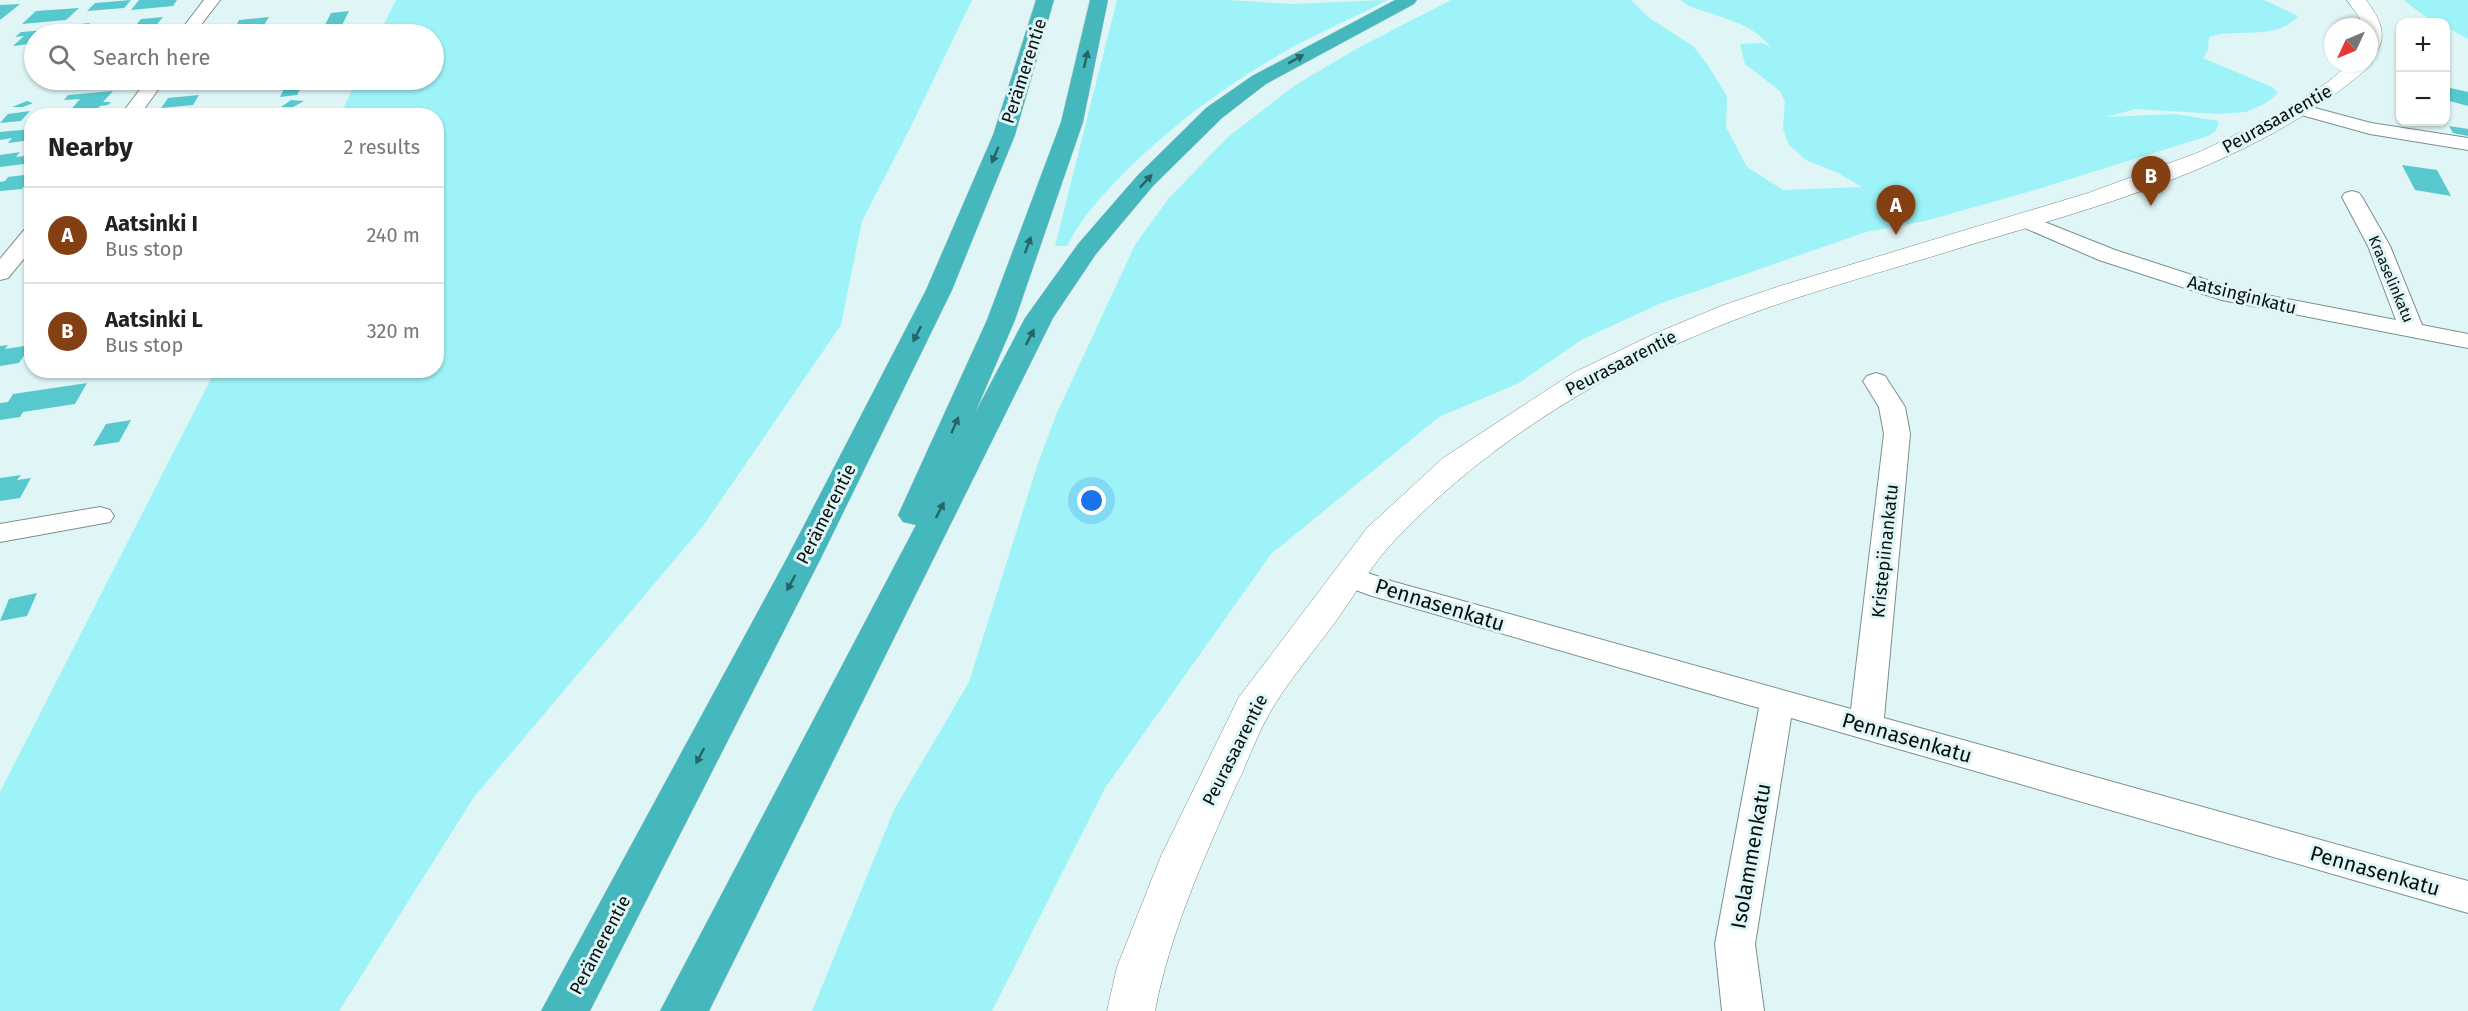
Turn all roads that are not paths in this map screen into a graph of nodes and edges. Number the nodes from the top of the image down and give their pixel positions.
1 (212, 0) edge
2 (1045, 0) edge
3 (1099, 0) edge
4 (1408, 0) edge
5 (2356, 0) edge
6 (2369, 18) edge
7 (194, 24) edge
8 (2351, 72) edge
9 (148, 90) edge
10 (135, 108) edge
11 (2300, 109) junction
12 (2468, 144) edge
13 (2352, 197) dead end
14 (2025, 221) junction
15 (24, 244) edge
16 (0, 273) edge
17 (2412, 330) junction
18 (2468, 341) edge
19 (1876, 381) dead end
20 (100, 516) dead end
21 (0, 533) edge
22 (1348, 576) junction
23 (1777, 702) junction
24 (1866, 727) junction
25 (2468, 897) edge
26 (565, 1011) edge
27 (683, 1011) edge
28 (1131, 1011) edge
29 (1743, 1011) edge

1 - 7 street
2 -> 26 highway, Perämerentie
27 -> 3 highway
27 -> 4 highway
5 - 6 street
8 - 11 street, Peurasaarentie
9 - 10 street
11 - 12 street
11 - 14 street, Peurasaarentie
13 - 17 street, Kraaselinkatu
14 - 17 street, Aatsinginkatu
14 - 22 street, Peurasaarentie
15 - 16 street
17 - 18 street, Aatsinginkatu
19 - 24 street, Kristepiinankatu
20 - 21 street
22 - 23 street, Pennasenkatu
22 - 28 street, Peurasaarentie
23 - 24 street, Pennasenkatu
23 - 29 street, Isolammenkatu
24 - 25 street, Pennasenkatu

